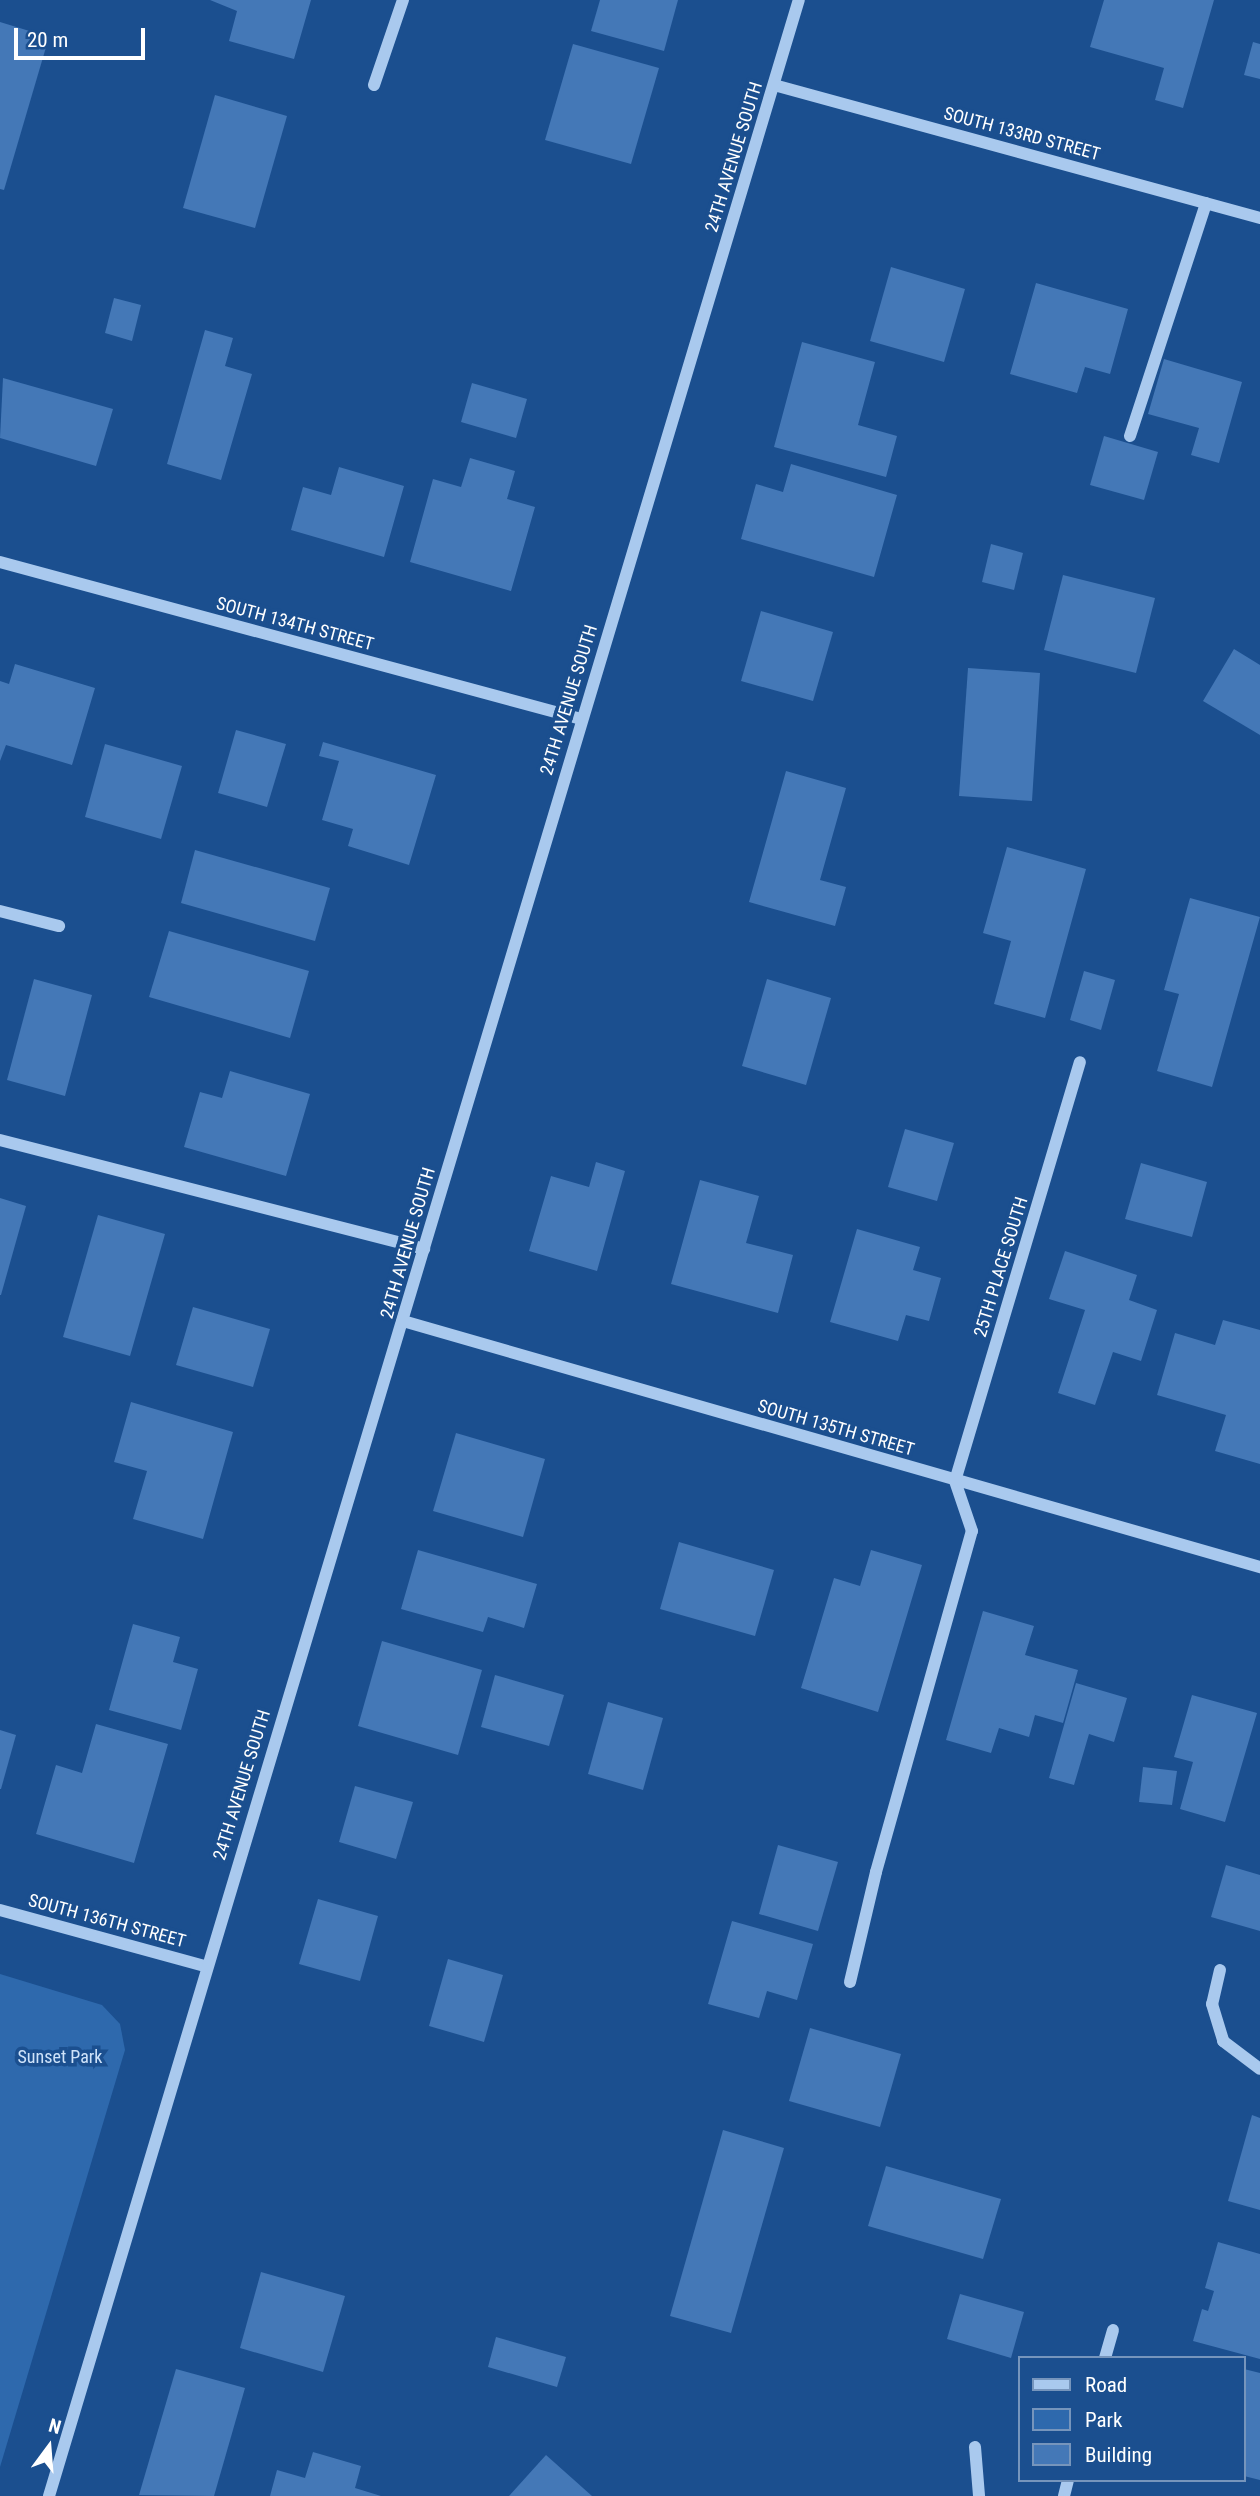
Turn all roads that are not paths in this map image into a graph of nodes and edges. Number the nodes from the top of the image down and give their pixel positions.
1 (403, 0) edge
2 (799, 0) edge
3 (374, 85) dead end
4 (774, 85) junction
5 (1206, 203) junction
6 (1260, 218) edge
7 (1130, 436) dead end
8 (0, 562) edge
9 (581, 719) junction
10 (0, 911) edge
11 (59, 926) dead end
12 (1080, 1062) dead end
13 (0, 1140) edge
14 (424, 1249) junction
15 (403, 1321) junction
16 (956, 1481) junction
17 (1260, 1567) edge
18 (0, 1910) edge
19 (205, 1966) junction
20 (1220, 1970) dead end
21 (850, 1982) dead end
22 (1260, 2069) edge
23 (1113, 2330) dead end
24 (1106, 2356) edge
25 (975, 2447) dead end
26 (49, 2496) edge
27 (979, 2496) edge

1 - 3 street
2 - 4 street, 24TH AVENUE SOUTH
4 - 5 street, SOUTH 133RD STREET
4 - 9 street, 24TH AVENUE SOUTH
5 - 6 street, SOUTH 133RD STREET
5 - 7 street
8 - 9 street, SOUTH 134TH STREET
9 - 14 street, 24TH AVENUE SOUTH
10 - 11 street
12 - 16 street, 25TH PLACE SOUTH
13 - 14 street
14 - 15 street, 24TH AVENUE SOUTH
15 - 16 street, SOUTH 135TH STREET
15 - 19 street, 24TH AVENUE SOUTH
16 - 17 street, SOUTH 135TH STREET
16 - 21 street
18 - 19 street, SOUTH 136TH STREET
19 - 26 street, 24TH AVENUE SOUTH
20 - 22 street
23 - 24 street
25 - 27 street

